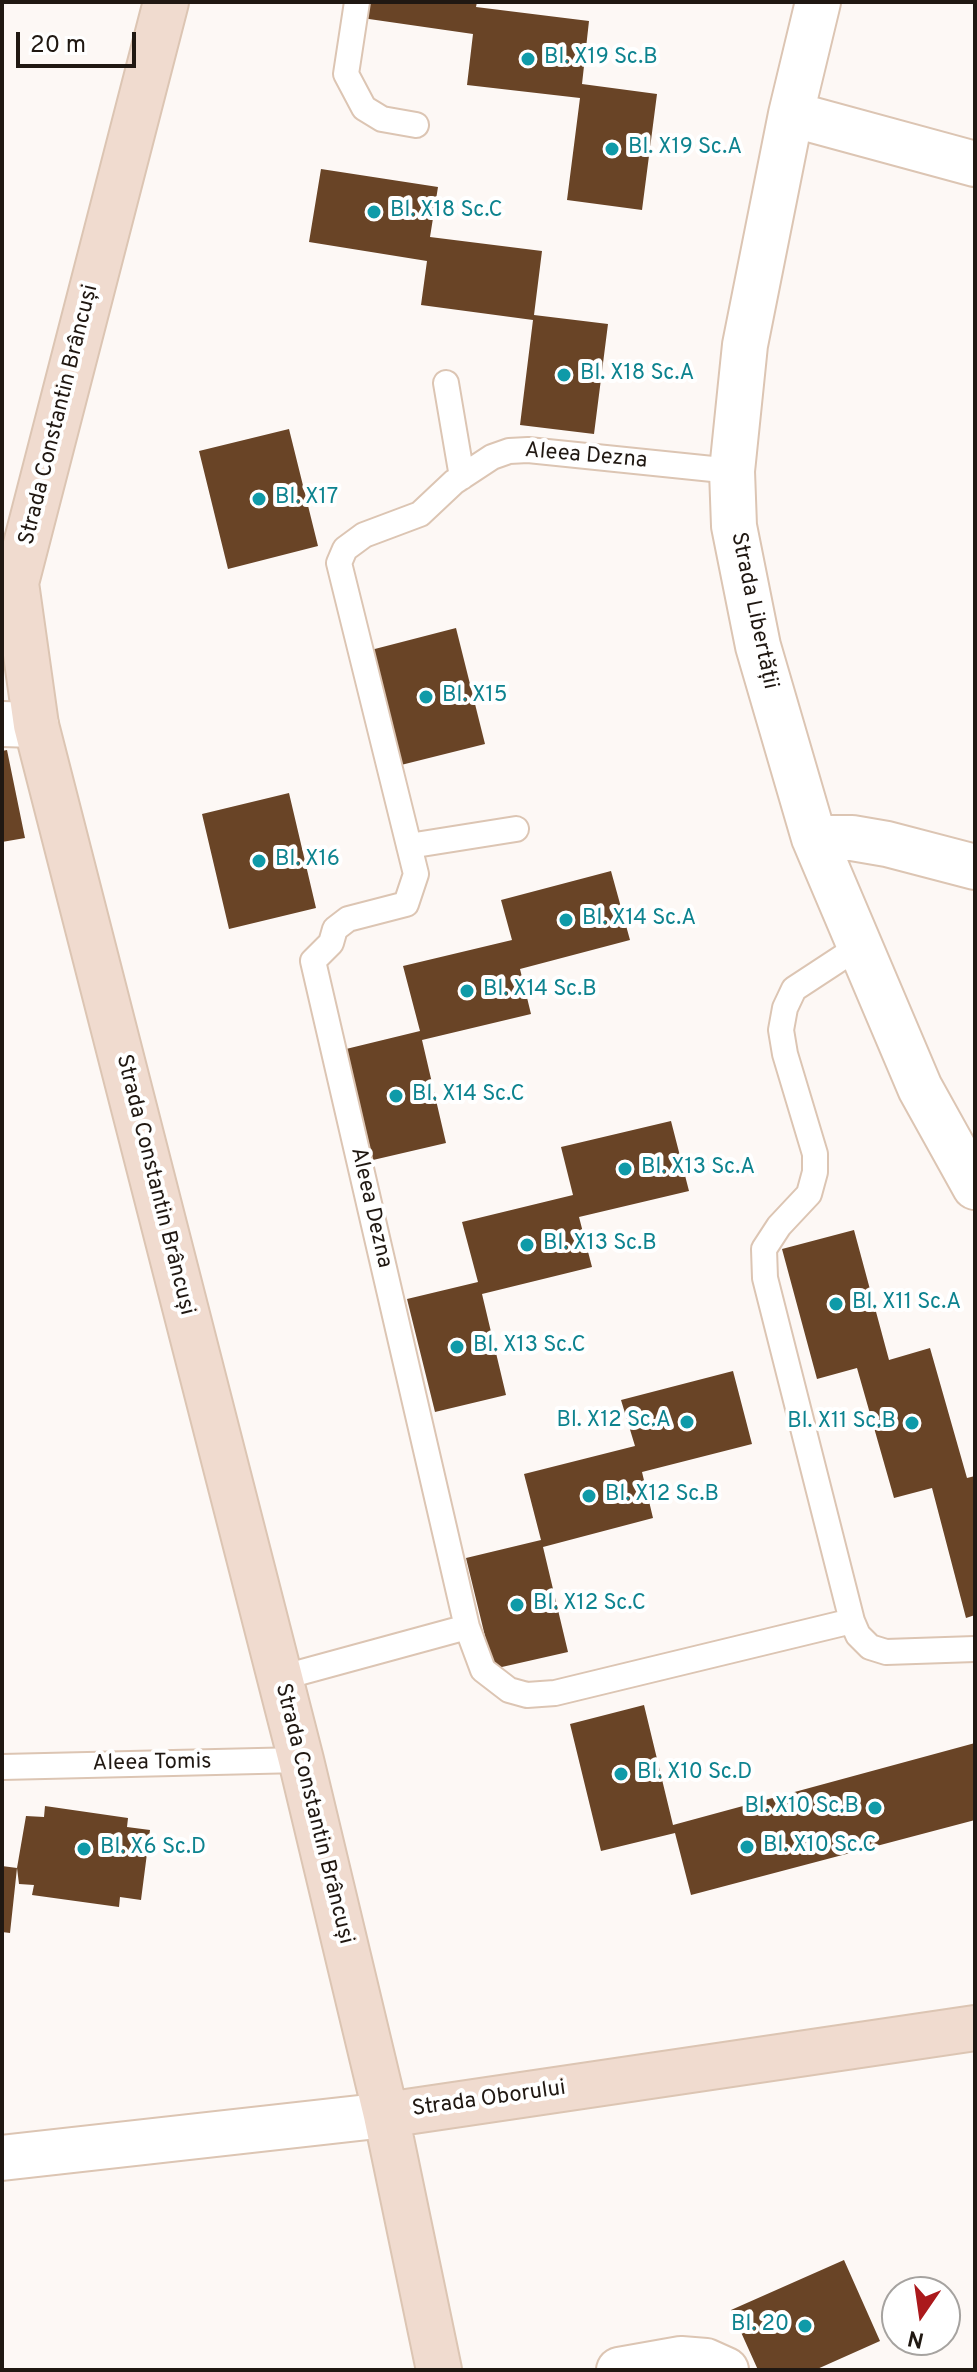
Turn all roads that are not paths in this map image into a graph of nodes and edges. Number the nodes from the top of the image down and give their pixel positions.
1 (166, 2) edge
2 (357, 2) edge
3 (818, 2) edge
4 (791, 114) junction
5 (416, 125) dead end
6 (975, 164) edge
7 (446, 383) dead end
8 (732, 471) junction
9 (462, 477) junction
10 (19, 724) edge
11 (516, 829) dead end
12 (814, 838) junction
13 (409, 846) junction
14 (975, 867) edge
15 (858, 947) junction
16 (975, 1187) edge
17 (852, 1621) junction
18 (467, 1627) junction
19 (975, 1649) edge
20 (280, 1678) junction
21 (301, 1760) junction
22 (2, 1767) edge
23 (975, 2028) edge
24 (386, 2115) junction
25 (2, 2158) edge
26 (439, 2370) edge
27 (619, 2370) edge
28 (726, 2370) edge

1 - 10 street, Strada Constantin Brâncuși
2 - 5 lane
3 - 4 street, Strada Libertății
4 - 6 street
4 - 8 street, Strada Libertății
7 - 9 lane
8 - 9 lane, Aleea Dezna
8 - 12 street, Strada Libertății
9 - 13 lane, Aleea Dezna
10 - 20 street, Strada Constantin Brâncuși
11 - 13 lane
12 - 14 street
12 - 15 street, Strada Libertății
13 - 18 lane, Aleea Dezna
15 - 16 street, Strada Libertății
15 - 17 lane
17 - 18 lane, Aleea Dezna
17 - 19 lane
18 - 20 lane
20 - 21 street, Strada Constantin Brâncuși
21 - 22 lane, Aleea Tomis
21 - 24 street, Strada Constantin Brâncuși
23 - 24 street, Strada Oborului
24 - 25 street, Strada Oborului
24 - 26 street, Strada Constantin Brâncuși
27 - 28 street

